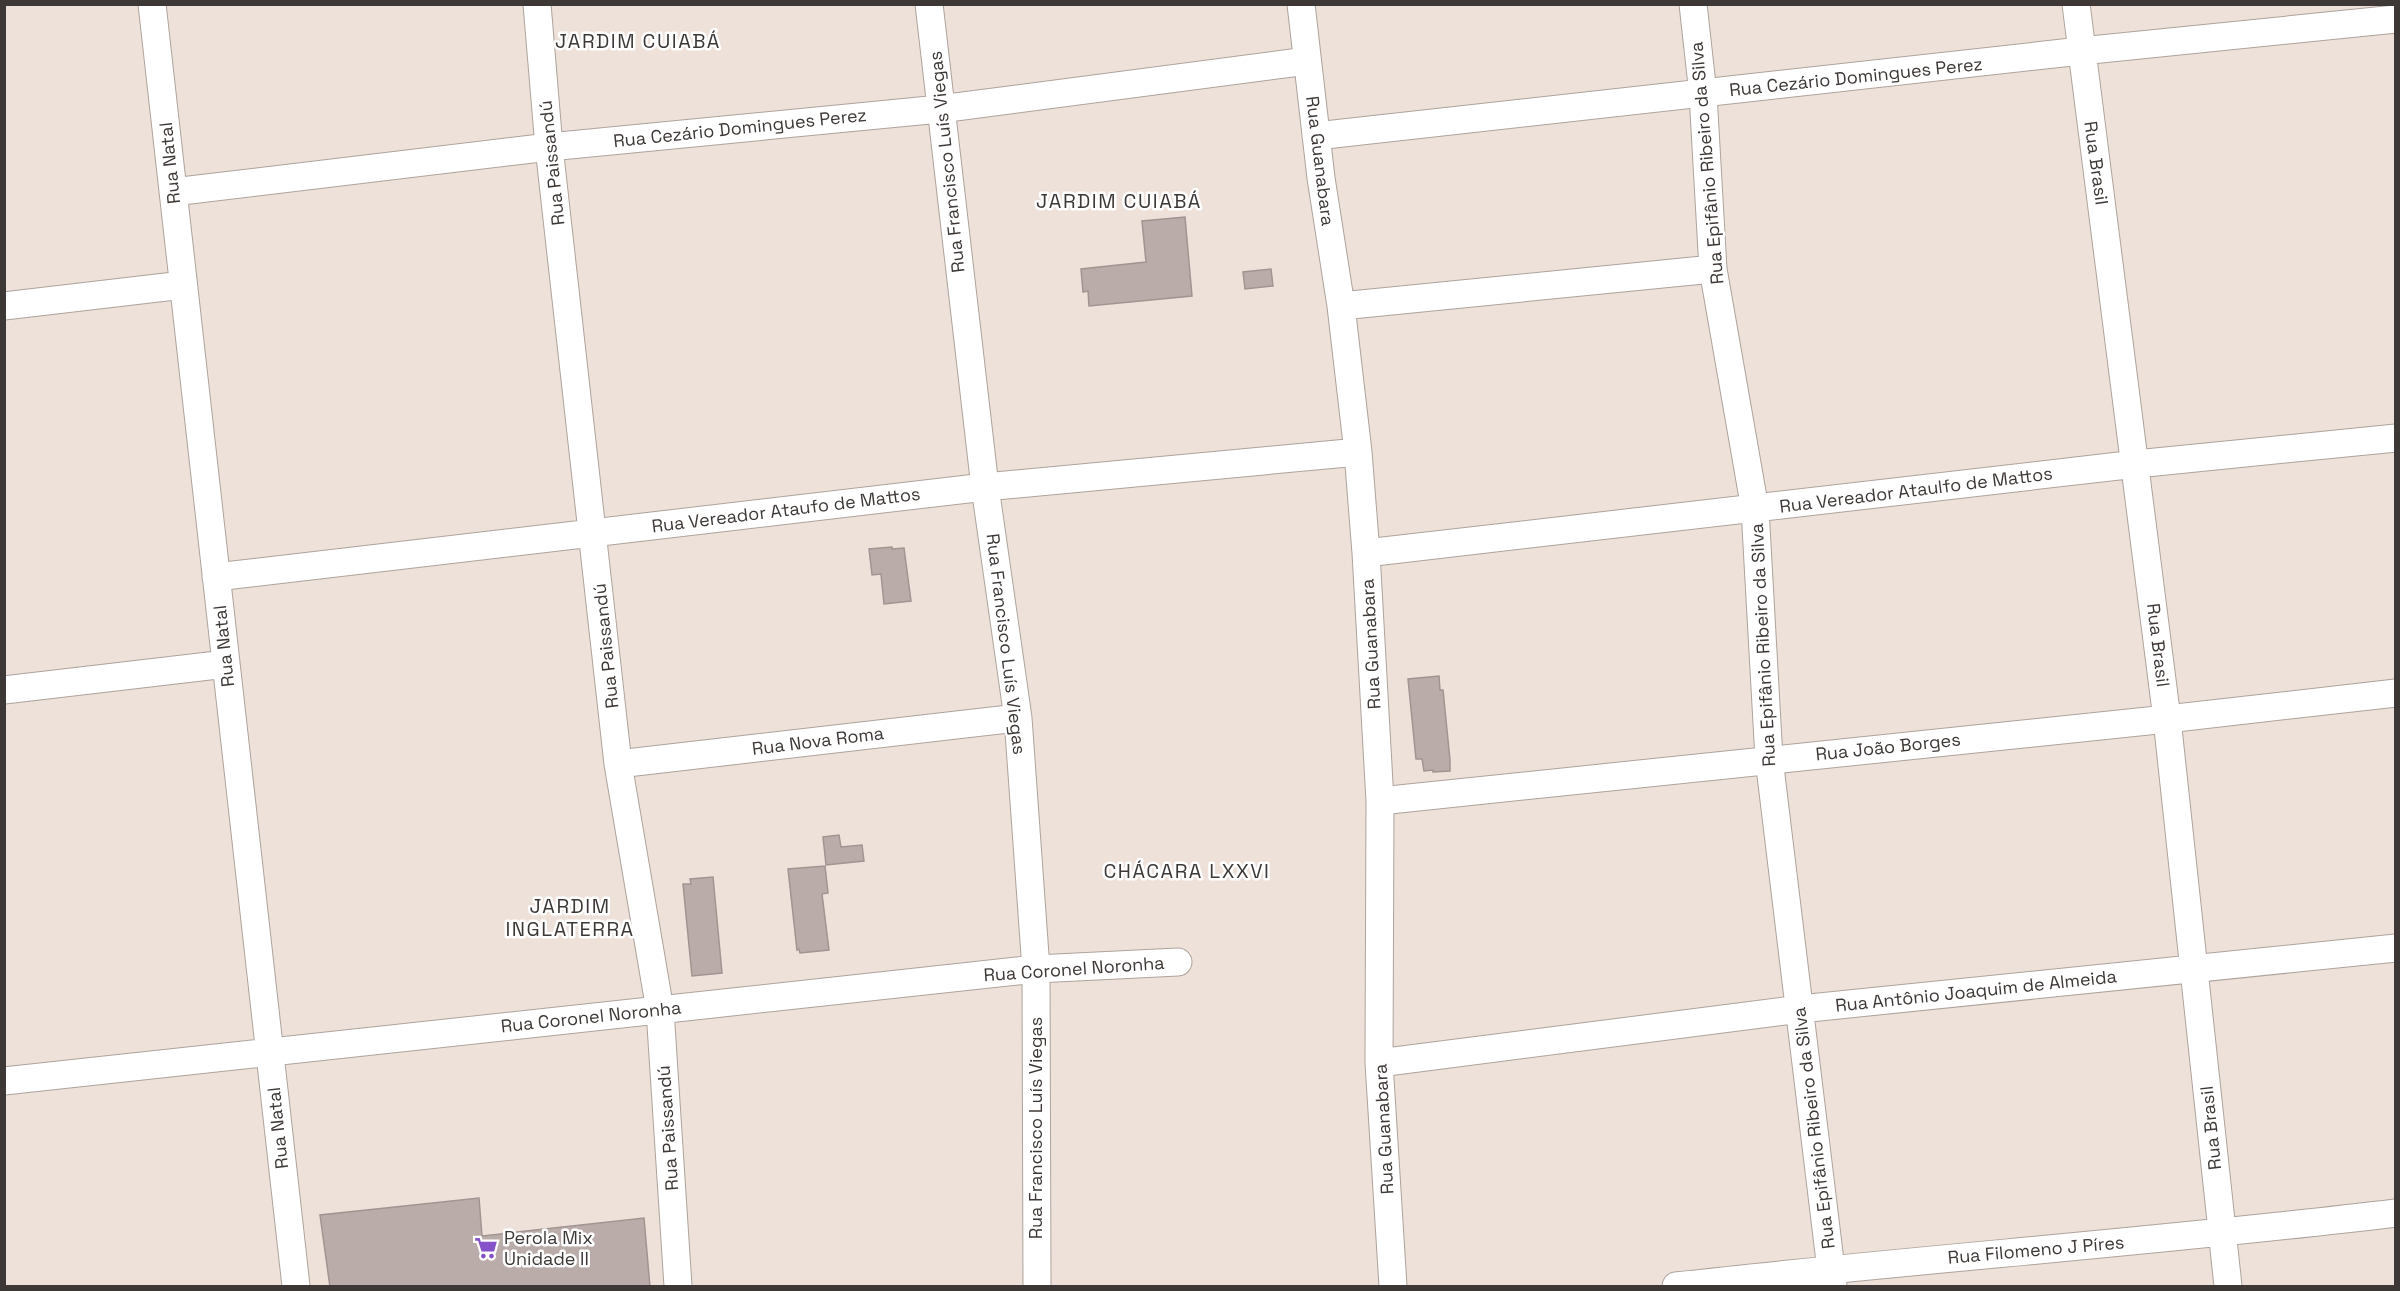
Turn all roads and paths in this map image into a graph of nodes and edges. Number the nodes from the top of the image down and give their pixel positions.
1 (152, 4) edge
2 (537, 4) edge
3 (929, 4) edge
4 (1301, 4) edge
5 (1693, 4) edge
6 (2076, 4) edge
7 (2396, 19) edge
8 (2081, 51) junction
9 (1307, 61) junction
10 (1703, 94) junction
11 (940, 109) junction
12 (1316, 136) junction
13 (549, 147) junction
14 (173, 192) junction
15 (1713, 269) junction
16 (183, 285) junction
17 (4, 306) edge
18 (1341, 306) junction
19 (2396, 438) edge
20 (1358, 452) junction
21 (2136, 464) junction
22 (985, 488) junction
23 (1755, 509) junction
24 (594, 532) junction
25 (1366, 553) junction
26 (216, 577) junction
27 (226, 664) junction
28 (4, 690) edge
29 (2396, 693) edge
30 (1018, 718) junction
31 (2167, 719) junction
32 (1769, 759) junction
33 (618, 764) junction
34 (1380, 801) junction
35 (2396, 948) edge
36 (1178, 962) dead end
37 (1036, 969) junction
38 (2193, 969) junction
39 (1800, 1009) junction
40 (660, 1010) junction
41 (269, 1052) junction
42 (1379, 1063) junction
43 (4, 1081) edge
44 (2396, 1213) edge
45 (2223, 1234) junction
46 (1832, 1278) edge
47 (296, 1287) edge
48 (678, 1287) edge
49 (1036, 1287) edge
50 (1393, 1287) edge
51 (1676, 1287) edge
52 (2228, 1287) edge

1 - 14 street, Rua Natal
2 - 13 street, Rua Paissandú
3 - 11 street, Rua Francisco Luís Viegas
4 - 9 street, Rua Guanabara
5 - 10 street, Rua Epifânio Ribeiro da Silva
6 - 8 street, Rua Brasil
7 - 8 street, Rua Cezário Domingues Perez
8 - 10 street, Rua Cezário Domingues Perez
8 - 21 street, Rua Brasil
9 - 11 street, Rua Cezário Domingues Perez
9 - 12 street, Rua Guanabara
10 - 12 street, Rua Cezário Domingues Perez
10 - 15 street, Rua Epifânio Ribeiro da Silva
11 - 13 street, Rua Cezário Domingues Perez
11 - 22 street, Rua Francisco Luís Viegas
12 - 18 street, Rua Guanabara
13 - 14 street, Rua Cezário Domingues Perez
13 - 24 street, Rua Paissandú
14 - 16 street, Rua Natal
15 - 18 street
15 - 23 street, Rua Epifânio Ribeiro da Silva
16 - 17 street
16 - 26 street, Rua Natal
18 - 20 street, Rua Guanabara
19 - 21 street, Rua Vereador Ataulfo de Mattos
20 - 22 street, Rua Vereador Ataufo de Mattos
20 - 25 street, Rua Guanabara
21 - 23 street, Rua Vereador Ataulfo de Mattos
21 - 31 street, Rua Brasil
22 - 24 street, Rua Vereador Ataufo de Mattos
22 - 30 street, Rua Francisco Luís Viegas
23 - 25 street, Rua Vereador Ataulfo de Mattos
23 - 32 street, Rua Epifânio Ribeiro da Silva
24 - 26 street, Rua Vereador Ataufo de Mattos
24 - 33 street, Rua Paissandú
25 - 34 street, Rua Guanabara
26 - 27 street, Rua Natal
27 - 28 street
27 - 41 street, Rua Natal
29 - 31 street, Rua João Borges
30 - 33 street, Rua Nova Roma
30 - 37 street, Rua Francisco Luís Viegas
31 - 32 street, Rua João Borges
31 - 38 street, Rua Brasil
32 - 34 street, Rua João Borges
32 - 39 street, Rua Epifânio Ribeiro da Silva
33 - 40 street, Rua Paissandú
34 - 42 street, Rua Guanabara
35 - 38 street, Rua Antônio Joaquim de Almeida
36 - 37 street, Rua Coronel Noronha
37 - 40 street, Rua Coronel Noronha
37 - 49 street, Rua Francisco Luís Viegas
38 - 39 street, Rua Antônio Joaquim de Almeida
38 - 45 street, Rua Brasil
39 - 42 street, Rua Antônio Joaquim de Almeida
39 - 46 street, Rua Epifânio Ribeiro da Silva
40 - 41 street, Rua Coronel Noronha
40 - 48 street, Rua Paissandú
41 - 43 street, Rua Coronel Noronha
41 - 47 street, Rua Natal
42 - 50 street, Rua Guanabara
44 - 45 street, Rua Filomeno J Píres
45 - 46 street, Rua Filomeno J Píres
45 - 52 street, Rua Brasil
46 - 51 street, Rua Filomeno J Píres

